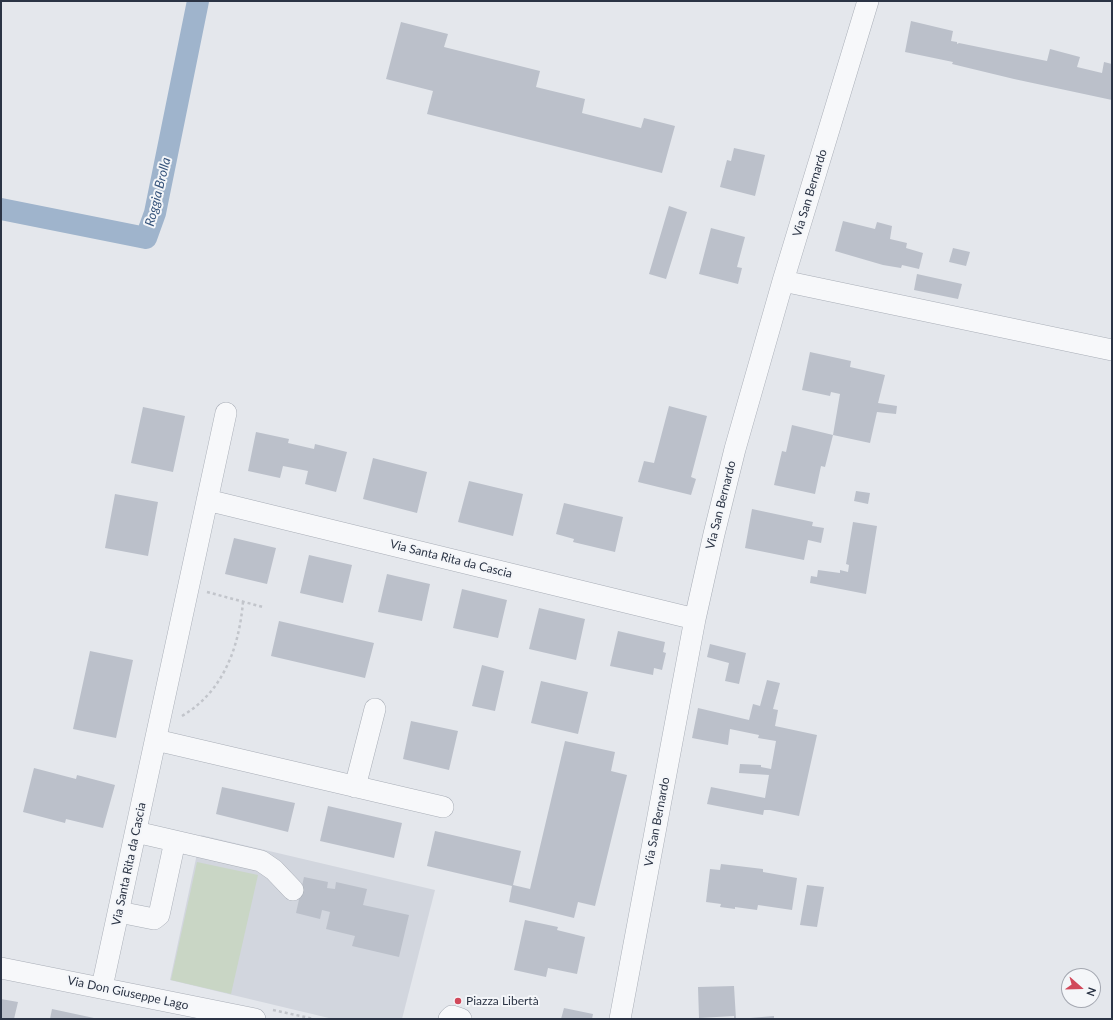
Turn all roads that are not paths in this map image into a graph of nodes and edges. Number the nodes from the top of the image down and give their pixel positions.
1 (868, 1) edge
2 (783, 281) junction
3 (1112, 350) edge
4 (226, 413) dead end
5 (207, 500) junction
6 (695, 619) junction
7 (376, 708) dead end
8 (156, 740) junction
9 (356, 786) junction
10 (443, 807) dead end
11 (136, 832) junction
12 (175, 841) junction
13 (293, 890) dead end
14 (119, 912) junction
15 (1, 968) edge
16 (102, 987) junction
17 (255, 1019) edge
18 (449, 1019) edge
19 (461, 1019) edge
20 (620, 1019) edge

1 - 2 street, Via San Bernardo
2 - 3 street
2 - 6 street, Via San Bernardo
4 - 5 street, Via Santa Rita da Cascia
5 - 6 street, Via Santa Rita da Cascia
5 - 8 street, Via Santa Rita da Cascia
6 - 20 street, Via San Bernardo
7 - 9 street
8 - 9 street
8 - 11 street, Via Santa Rita da Cascia
9 - 10 street
11 - 12 street
11 - 14 street, Via Santa Rita da Cascia
12 - 13 street
12 - 14 street
14 - 16 street, Via Santa Rita da Cascia
15 - 16 street, Via Don Giuseppe Lago
16 - 17 street, Via Don Giuseppe Lago
18 - 19 street

